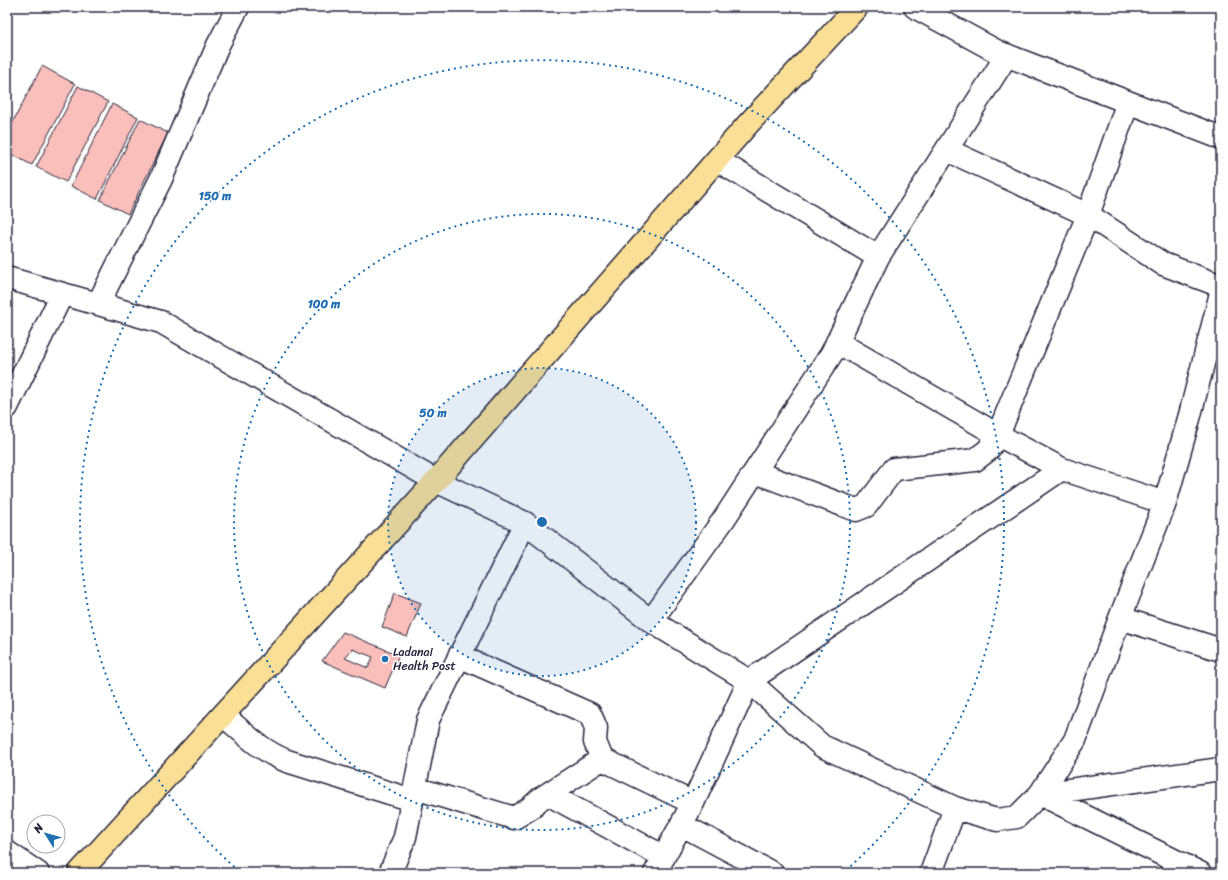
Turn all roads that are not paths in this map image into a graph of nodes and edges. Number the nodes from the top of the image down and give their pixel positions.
1 (238, 7) edge
2 (857, 7) edge
3 (915, 7) edge
4 (1007, 56) junction
5 (1128, 102) junction
6 (1221, 138) edge
7 (947, 150) junction
8 (717, 160) junction
9 (1088, 215) junction
10 (878, 257) junction
11 (7, 278) edge
12 (1221, 286) edge
13 (1221, 293) edge
14 (62, 294) junction
15 (98, 304) junction
16 (837, 342) junction
17 (7, 407) edge
18 (998, 435) junction
19 (1062, 469) junction
20 (755, 472) junction
21 (436, 481) junction
22 (1164, 503) junction
23 (525, 523) junction
24 (1120, 618) junction
25 (650, 621) junction
26 (1221, 650) edge
27 (459, 656) junction
28 (750, 681) junction
29 (223, 715) junction
30 (602, 758) junction
31 (1221, 769) edge
32 (414, 794) junction
33 (548, 794) junction
34 (1040, 794) junction
35 (693, 803) junction
36 (955, 808) junction
37 (682, 825) junction
38 (7, 852) edge
39 (660, 865) edge
40 (38, 873) edge
41 (81, 873) edge
42 (390, 873) edge
43 (772, 873) edge
44 (931, 873) edge
45 (1200, 873) edge

1 - 15 street
2 - 8 main road
3 - 4 street
4 - 5 street
4 - 7 street
5 - 6 street
5 - 9 street
7 - 9 street
7 - 10 street
8 - 10 street
8 - 21 main road
9 - 12 street
9 - 18 street
10 - 16 street
11 - 14 street
13 - 22 street
14 - 15 street
14 - 17 street
15 - 21 street
16 - 18 street
16 - 20 street
18 - 19 street
18 - 20 street
19 - 22 street
19 - 28 street
20 - 25 street
21 - 23 street
21 - 29 main road
22 - 24 street
23 - 25 street
23 - 27 street
24 - 26 street
24 - 34 street
25 - 28 street
27 - 30 street
27 - 32 street
28 - 35 street
28 - 36 street
29 - 32 street
29 - 41 main road
30 - 33 street
30 - 35 street
31 - 34 street
32 - 33 street
32 - 42 street
33 - 39 street
34 - 36 street
34 - 45 street
35 - 37 street
36 - 44 street
37 - 39 street
37 - 43 street
38 - 40 street

